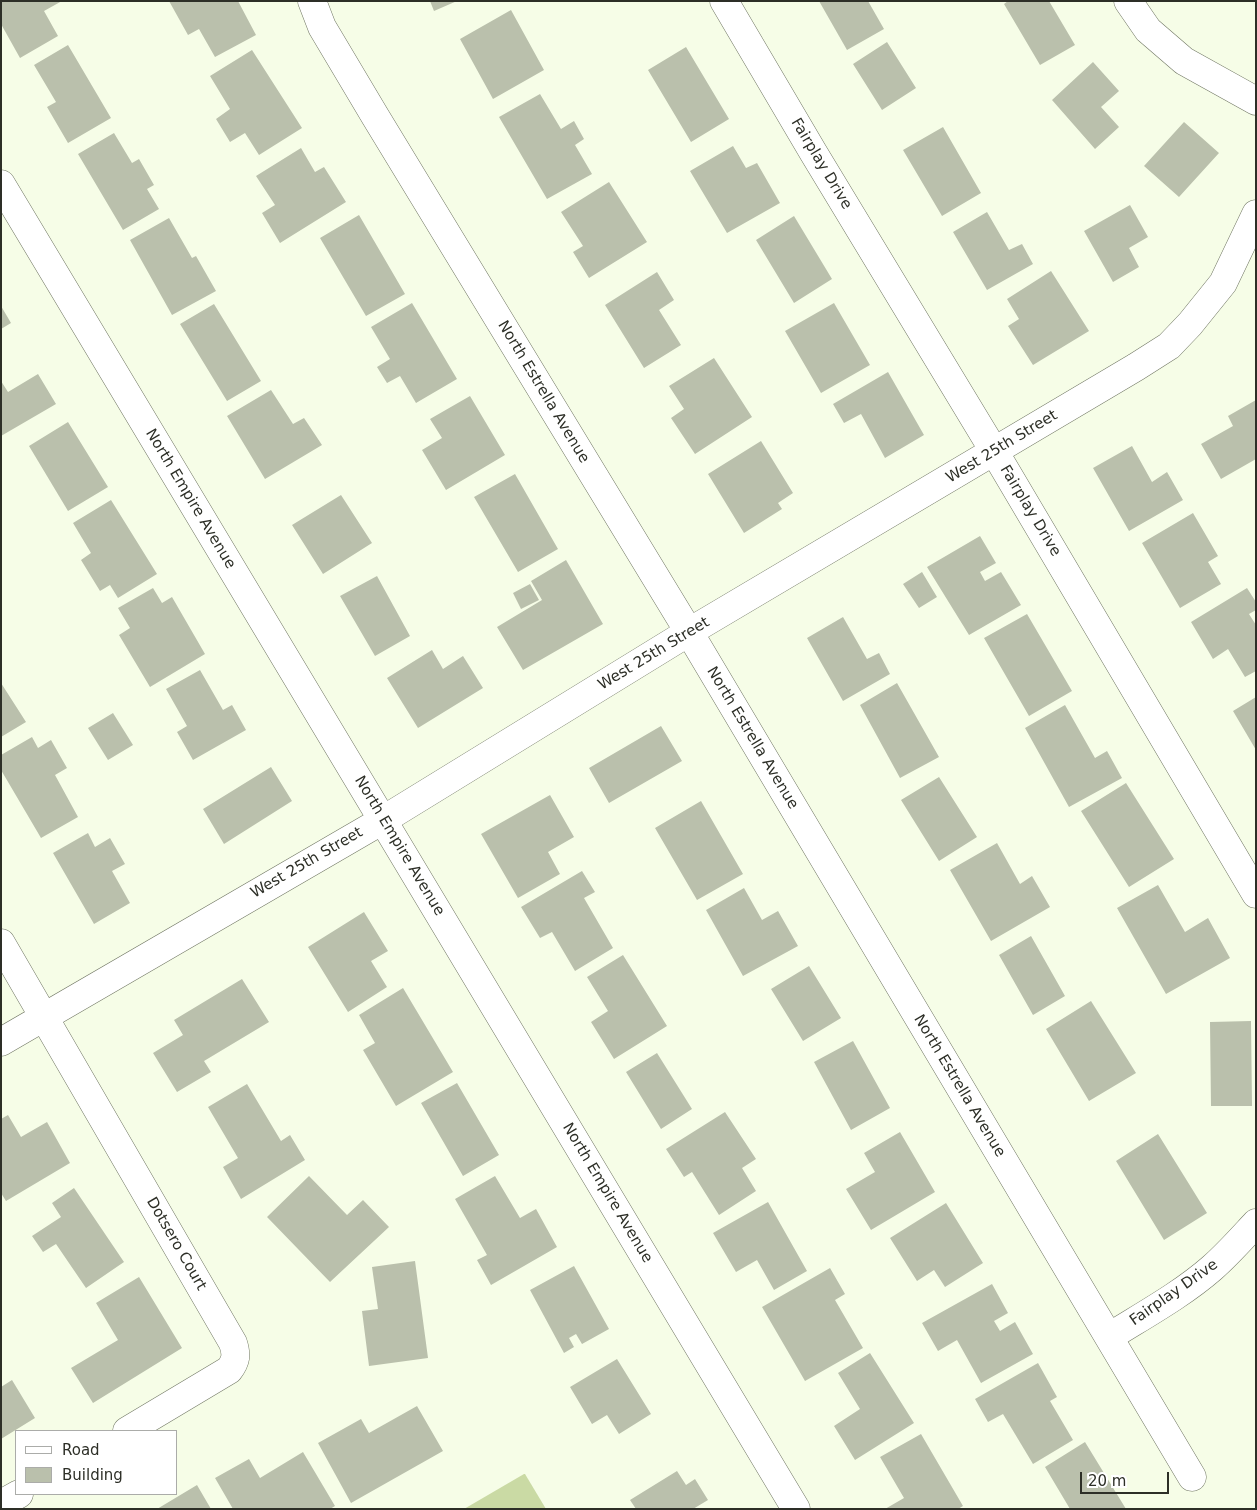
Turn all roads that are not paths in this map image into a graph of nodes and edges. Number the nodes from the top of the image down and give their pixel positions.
1 (312, 1) edge
2 (724, 1) edge
3 (1128, 1) edge
4 (1256, 100) edge
5 (1, 184) edge
6 (1256, 214) edge
7 (994, 451) junction
8 (689, 632) junction
9 (383, 820) junction
10 (1256, 894) edge
11 (1, 943) edge
12 (44, 1016) junction
13 (1, 1042) edge
14 (1256, 1223) edge
15 (1109, 1337) junction
16 (129, 1430) edge
17 (1192, 1476) dead end
18 (17, 1495) edge
19 (1, 1504) edge
20 (796, 1509) edge

1 - 8 street, North Estrella Avenue
2 - 7 street, Fairplay Drive
3 - 4 street
5 - 9 street, North Empire Avenue
6 - 7 street, West 25th Street
7 - 8 street, West 25th Street
7 - 10 street, Fairplay Drive
8 - 9 street, West 25th Street
8 - 15 street, North Estrella Avenue
9 - 12 street, West 25th Street
9 - 20 street, North Empire Avenue
11 - 12 street
12 - 13 street, West 25th Street
12 - 16 street, Dotsero Court
14 - 15 street, Fairplay Drive
15 - 17 street, North Estrella Avenue
18 - 19 street

